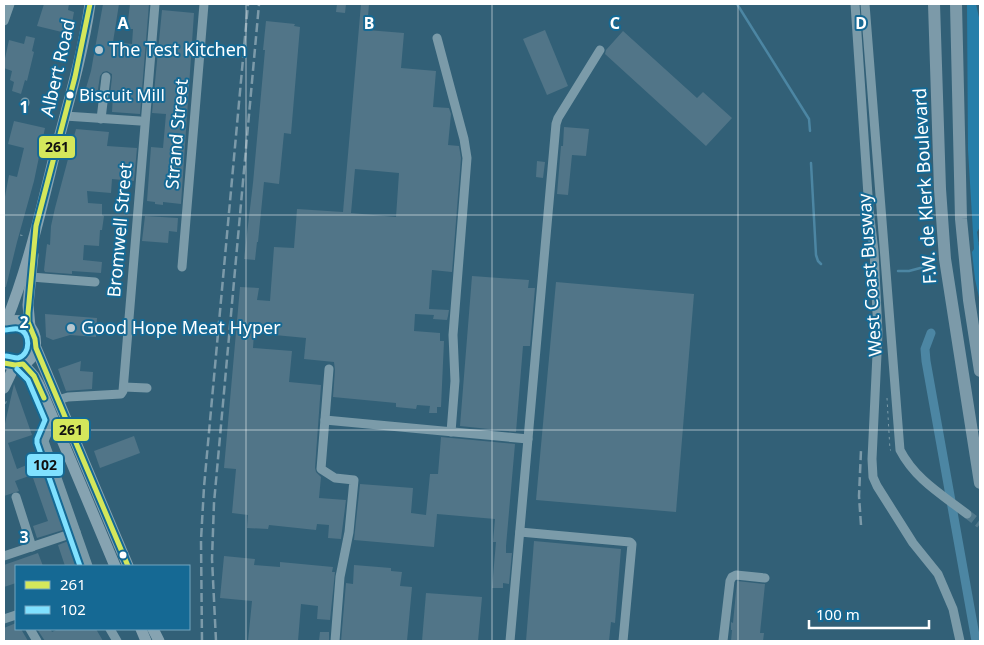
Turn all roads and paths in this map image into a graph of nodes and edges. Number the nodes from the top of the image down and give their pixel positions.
1 (10, 4) edge
2 (90, 4) edge
3 (155, 4) edge
4 (204, 4) edge
5 (855, 4) edge
6 (866, 4) edge
7 (934, 4) edge
8 (956, 5) edge
9 (4, 21) edge
10 (437, 38) dead end
11 (600, 50) dead end
12 (106, 77) dead end
13 (65, 116) junction
14 (102, 118) junction
15 (140, 121) dead end
16 (36, 226) junction
17 (182, 267) dead end
18 (31, 277) junction
19 (95, 282) dead end
20 (5, 323) edge
21 (30, 327) junction
22 (36, 348) junction
23 (4, 363) edge
24 (19, 365) junction
25 (329, 369) dead end
26 (980, 371) edge
27 (124, 387) junction
28 (4, 388) edge
29 (147, 388) dead end
30 (58, 400) junction
31 (53, 420) junction
32 (325, 420) junction
33 (451, 432) junction
34 (528, 439) junction
35 (980, 483) edge
36 (16, 496) dead end
37 (967, 514) tunnel mouth
38 (76, 532) junction
39 (520, 532) junction
40 (32, 547) junction
41 (4, 556) edge
42 (88, 565) edge
43 (114, 565) edge
44 (128, 565) edge
45 (765, 578) dead end
46 (31, 630) edge
47 (111, 630) edge
48 (37, 641) edge
49 (117, 641) edge
50 (334, 641) edge
51 (510, 641) edge
52 (623, 641) edge
53 (723, 641) edge
54 (960, 641) edge

1 - 9 street
2 - 13 main road, Albert Road
3 - 27 street, Bromwell Street
4 - 17 street, Strand Street
5 - 54 street
6 - 37 street, West Coast Busway
7 - 35 highway, F.W. de Klerk Boulevard
8 - 26 highway, F.W. de Klerk Boulevard
10 - 33 street
11 - 34 street
12 - 14 street
13 - 14 street
13 - 16 main road, Albert Road
14 - 15 street
16 - 18 main road, Albert Road
16 - 20 main road, Albert Road
18 - 19 street
18 - 21 main road, Albert Road
20 - 21 main road
21 - 22 main road, Albert Road
22 - 24 main road
22 - 30 main road, Albert Road
23 - 24 main road
24 - 28 main road
24 - 31 main road
25 - 32 street
27 - 29 street
27 - 30 street
30 - 44 main road, Albert Road
31 - 38 street
31 - 43 main road
32 - 33 street
32 - 50 street
33 - 34 street
34 - 39 street
36 - 40 street
38 - 40 street
38 - 42 street
39 - 51 street
39 - 52 street
40 - 41 street
45 - 53 street
46 - 48 street
47 - 49 street

